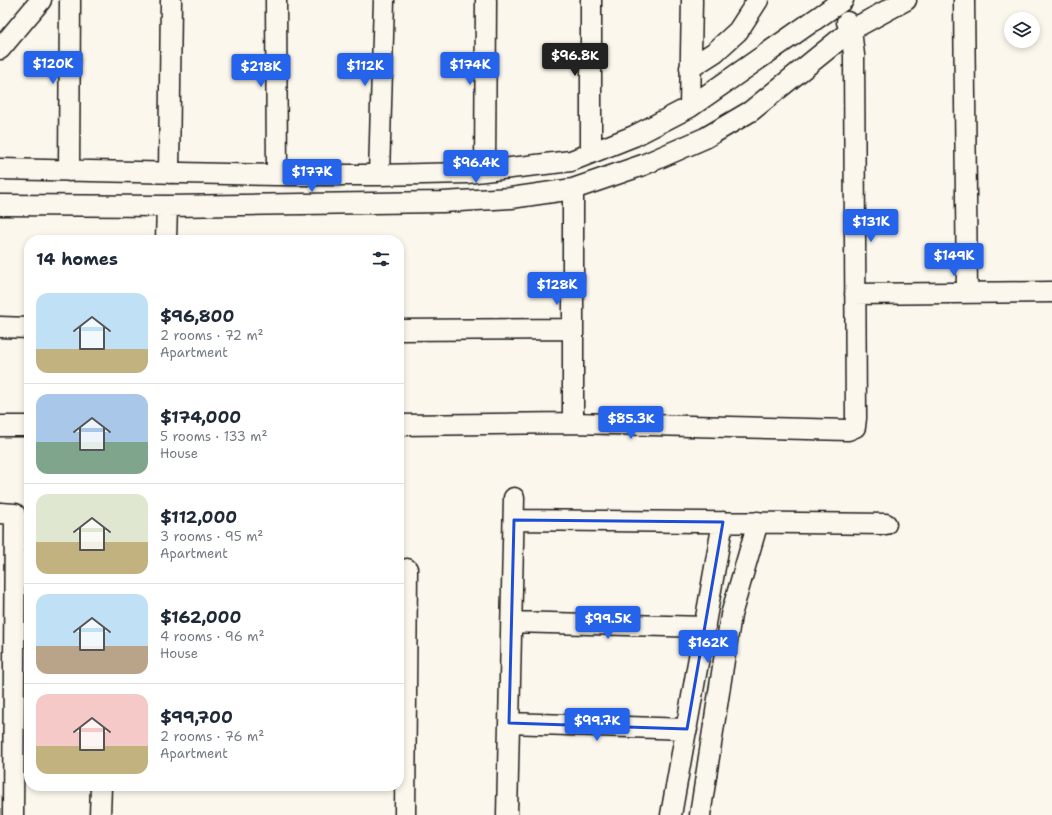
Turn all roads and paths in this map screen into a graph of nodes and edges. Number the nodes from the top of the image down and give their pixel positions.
1 (41, 0) edge
2 (70, 0) edge
3 (171, 0) edge
4 (276, 0) edge
5 (384, 0) edge
6 (486, 0) edge
7 (590, 0) edge
8 (692, 0) edge
9 (758, 0) edge
10 (906, 0) edge
11 (964, 0) edge
12 (840, 1) edge
13 (851, 30) junction
14 (0, 49) edge
15 (690, 68) junction
16 (690, 107) junction
17 (591, 153) junction
18 (0, 169) edge
19 (69, 171) junction
20 (486, 171) junction
21 (169, 173) junction
22 (277, 175) junction
23 (325, 175) junction
24 (379, 175) junction
25 (573, 189) junction
26 (331, 204) junction
27 (0, 205) edge
28 (167, 206) junction
29 (166, 235) edge
30 (1052, 292) edge
31 (968, 293) junction
32 (855, 294) junction
33 (0, 327) edge
34 (24, 328) edge
35 (573, 329) junction
36 (404, 330) edge
37 (573, 423) junction
38 (404, 425) edge
39 (0, 426) edge
40 (24, 426) edge
41 (514, 498) dead end
42 (0, 513) edge
43 (514, 520) junction
44 (723, 522) junction
45 (758, 522) junction
46 (886, 524) dead end
47 (407, 570) dead end
48 (511, 622) junction
49 (705, 626) junction
50 (404, 687) edge
51 (509, 723) junction
52 (687, 729) junction
53 (101, 791) edge
54 (404, 791) edge
55 (13, 815) edge
56 (100, 815) edge
57 (405, 815) edge
58 (506, 815) edge
59 (671, 815) edge
60 (700, 815) edge

1 - 14 street
2 - 19 street
3 - 21 street
4 - 22 street
5 - 24 street
6 - 20 street
7 - 17 street
8 - 15 street
9 - 15 street
10 - 13 street
11 - 31 street
12 - 13 street
12 - 16 street
13 - 25 street
13 - 32 street
15 - 16 street
16 - 17 street
17 - 20 street
18 - 19 street
19 - 21 street
20 - 24 street
21 - 22 street
22 - 23 street
23 - 24 street
23 - 26 street
25 - 26 street
25 - 35 street
26 - 28 street
27 - 28 street
28 - 29 street
30 - 31 street
31 - 32 street
32 - 37 street
33 - 34 street
35 - 36 street
35 - 37 street
37 - 38 street
39 - 40 street
41 - 43 street
42 - 55 street
43 - 44 street
43 - 48 street
44 - 45 street
44 - 49 street
45 - 46 street
45 - 60 street
47 - 50 street
48 - 49 street
48 - 51 street
49 - 52 street
51 - 52 street
51 - 58 street
52 - 59 street
53 - 56 street
54 - 57 street

